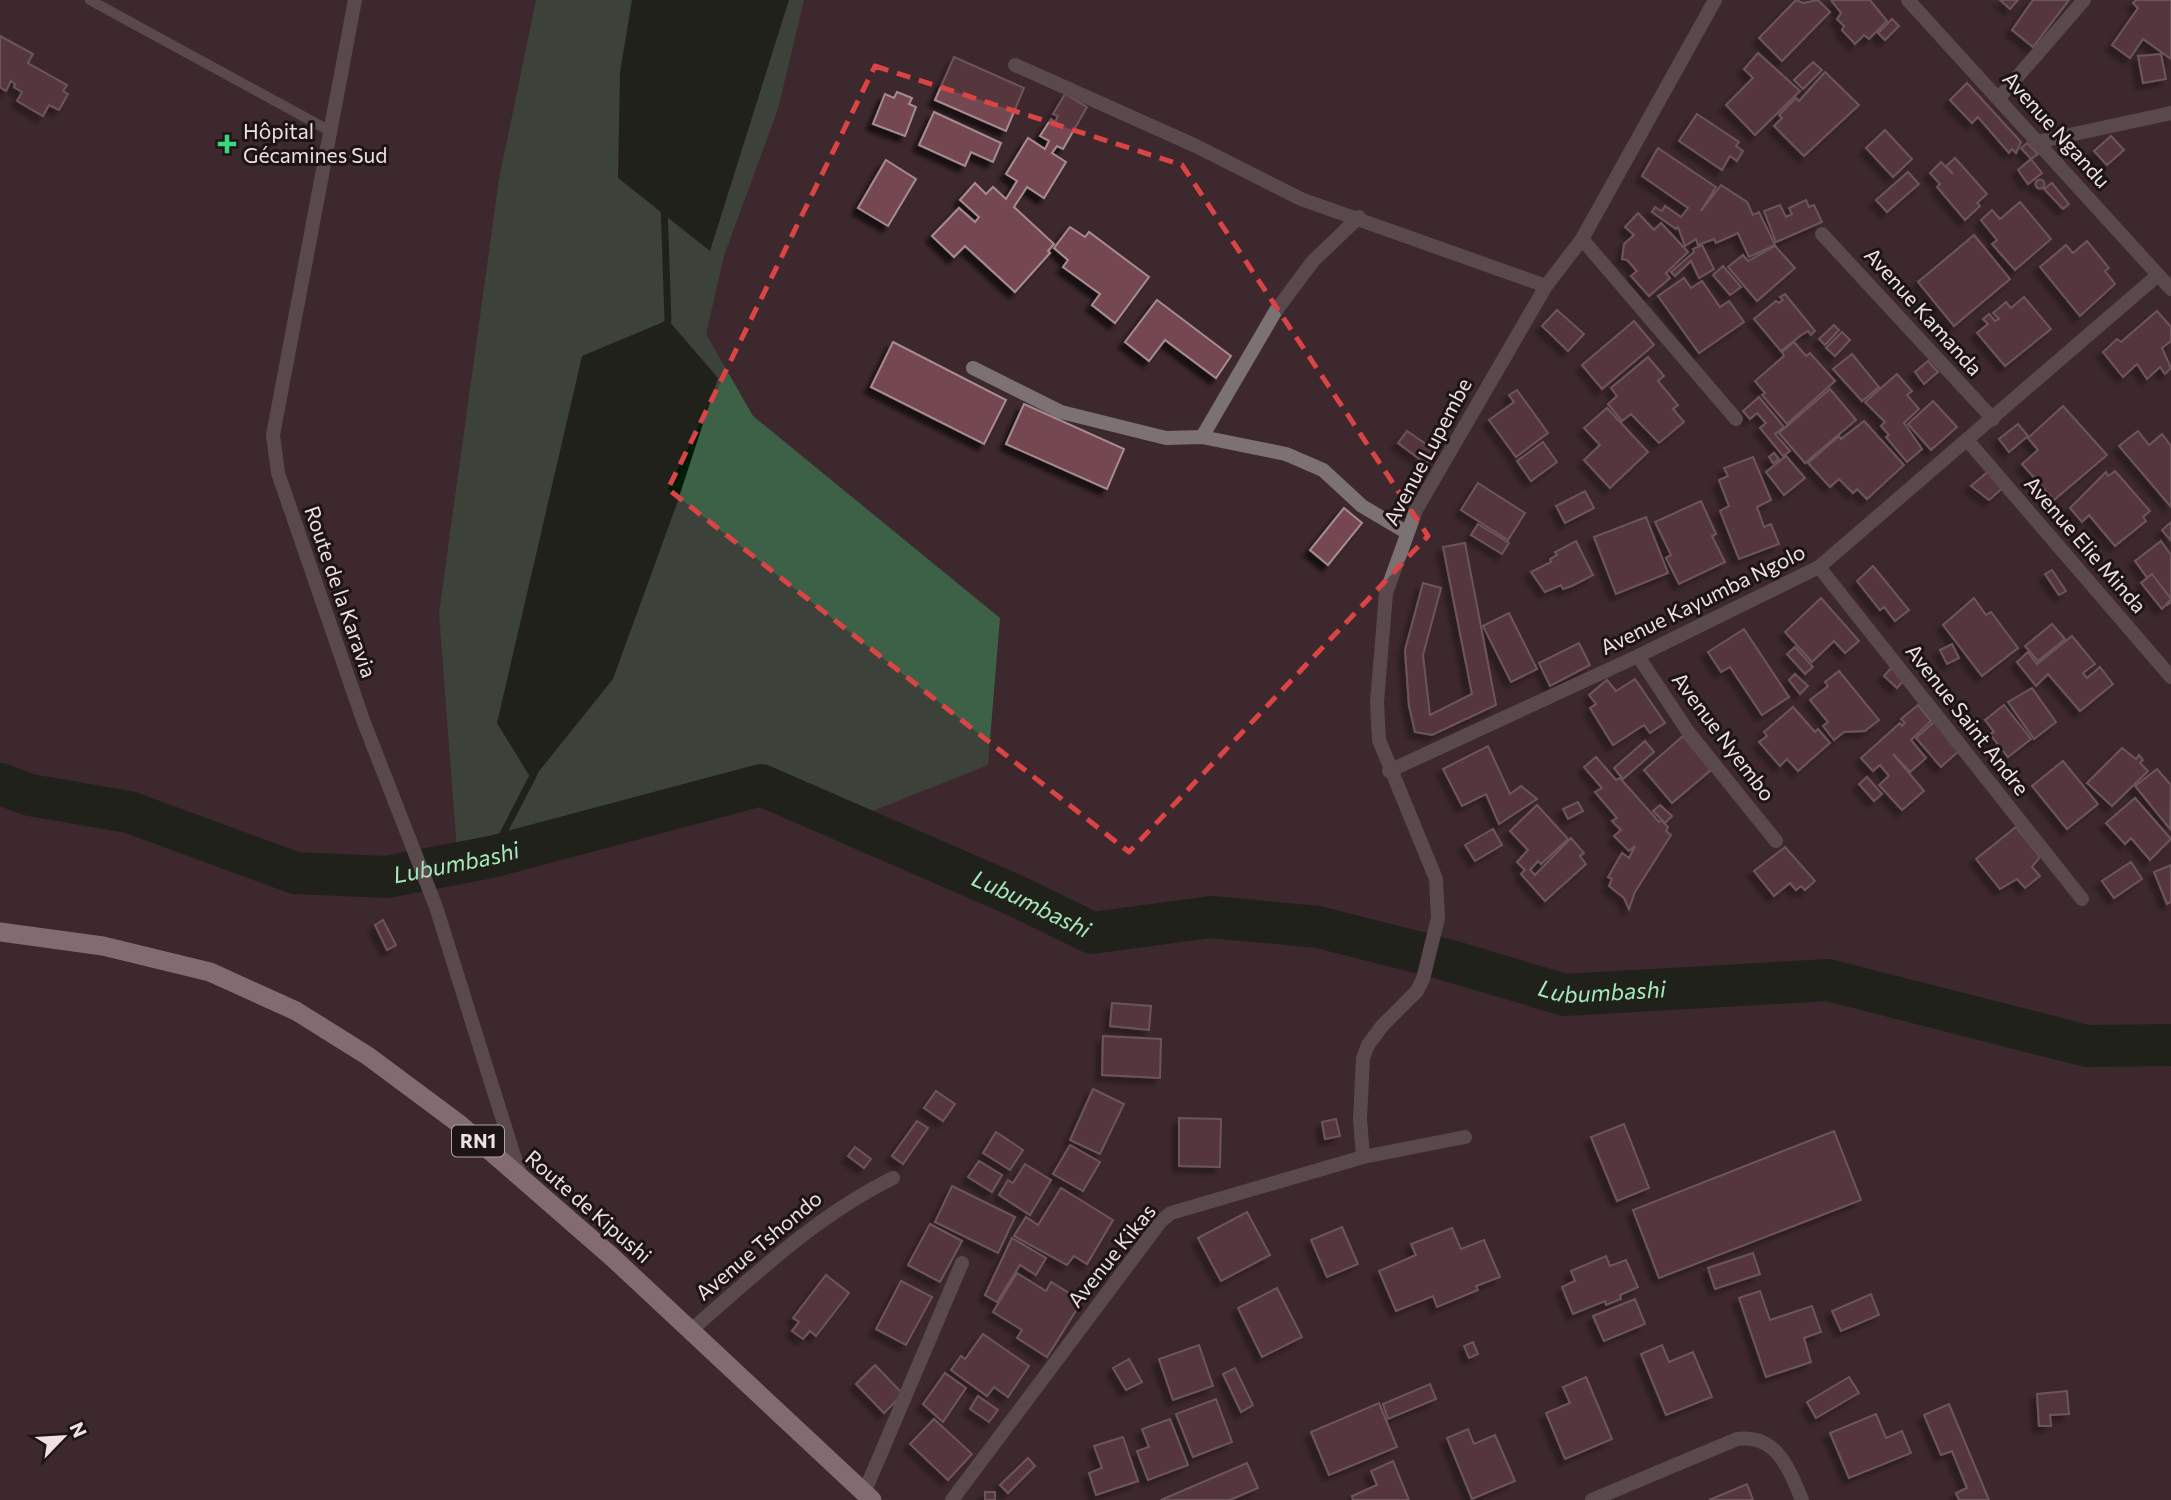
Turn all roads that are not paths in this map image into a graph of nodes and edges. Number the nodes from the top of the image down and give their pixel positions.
1 (90, 0) edge
2 (355, 0) edge
3 (1715, 0) edge
4 (1908, 0) edge
5 (2084, 0) edge
6 (1015, 65) dead end
7 (1999, 98) junction
8 (2171, 113) edge
9 (330, 131) junction
10 (2037, 142) junction
11 (1359, 217) junction
12 (1822, 234) dead end
13 (1582, 239) junction
14 (2158, 275) junction
15 (1546, 286) junction
16 (2171, 289) edge
17 (973, 368) dead end
18 (1736, 419) dead end
19 (1993, 419) junction
20 (1202, 436) junction
21 (1968, 441) junction
22 (1406, 531) junction
23 (1819, 568) junction
24 (1638, 656) junction
25 (2171, 677) edge
26 (1389, 771) junction
27 (1776, 841) dead end
28 (2082, 899) dead end
29 (0, 932) edge
30 (1465, 1137) dead end
31 (1363, 1157) junction
32 (521, 1178) junction
33 (892, 1178) dead end
34 (962, 1263) dead end
35 (691, 1330) junction
36 (868, 1496) edge
37 (952, 1500) edge
38 (1592, 1500) edge
39 (1802, 1500) edge

1 - 9 lane
2 - 9 street, Route de la Karavia
3 - 13 street, Avenue Lupembe
4 - 7 street, Avenue Ngandu
5 - 7 street
6 - 11 street
7 - 10 street, Avenue Ngandu
8 - 10 street
9 - 32 street, Route de la Karavia
10 - 14 street, Avenue Ngandu
11 - 15 street
11 - 20 street
12 - 19 street, Avenue Kamanda
13 - 15 street, Avenue Lupembe
13 - 18 street
14 - 16 street, Avenue Ngandu
14 - 19 street, Avenue Kayumba Ngolo
15 - 22 street, Avenue Lupembe
17 - 20 street
19 - 21 street, Avenue Kayumba Ngolo
20 - 22 street
21 - 23 street, Avenue Kayumba Ngolo
21 - 25 street, Avenue Elie Minda
22 - 26 street, Avenue Lupembe
23 - 24 street, Avenue Kayumba Ngolo
23 - 28 street, Avenue Saint Andre
24 - 26 street, Avenue Kayumba Ngolo
24 - 27 street, Avenue Nyembo
26 - 31 street, Avenue Lupembe
29 - 32 highway, Route de Kipushi / RN1
30 - 31 street, Avenue Kikas
31 - 37 street, Avenue Kikas
32 - 35 highway, Route de Kipushi / RN1
33 - 35 street, Avenue Tshondo
34 - 36 street
35 - 36 highway, Route de Kipushi / RN1
38 - 39 street

